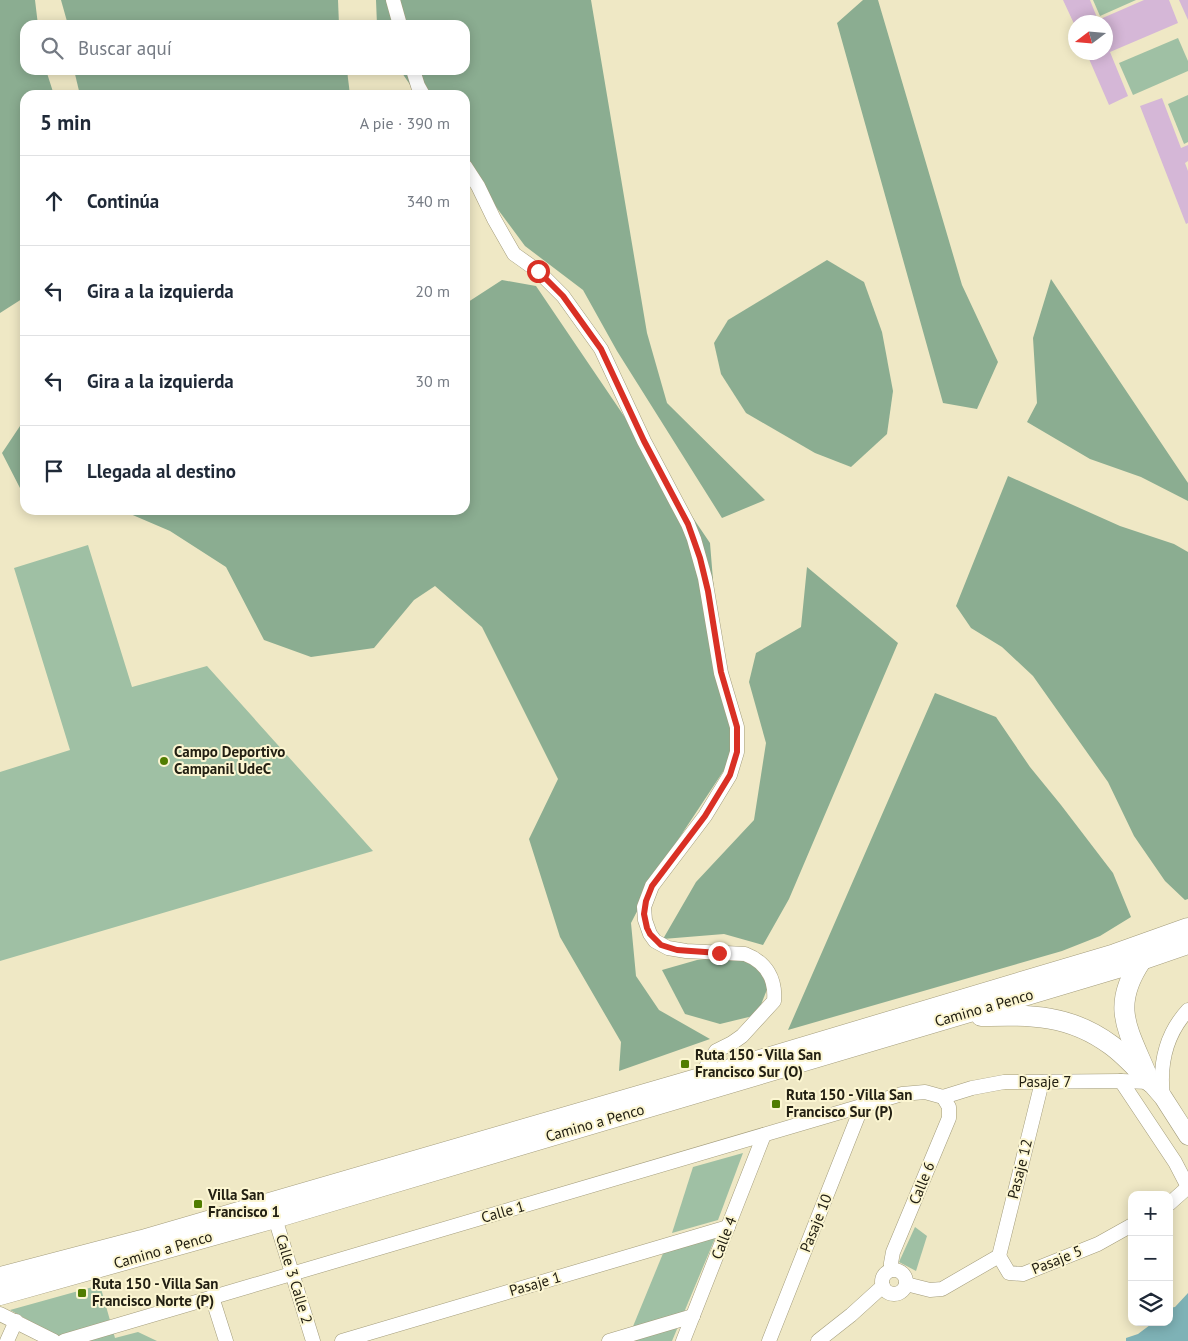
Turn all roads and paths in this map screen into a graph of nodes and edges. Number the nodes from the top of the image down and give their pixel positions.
1 (393, 0) edge
2 (399, 20) edge
3 (415, 75) edge
4 (420, 90) edge
5 (470, 174) edge
6 (1188, 928) edge
7 (1188, 944) edge
8 (1188, 956) edge
9 (1141, 961) junction
10 (1188, 1010) edge
11 (954, 1017) junction
12 (703, 1077) junction
13 (1121, 1081) junction
14 (1042, 1082) junction
15 (1157, 1090) junction
16 (942, 1097) junction
17 (862, 1106) junction
18 (1184, 1129) edge
19 (764, 1134) junction
20 (1188, 1187) edge
21 (1173, 1200) edge
22 (275, 1218) junction
23 (728, 1227) junction
24 (1128, 1227) edge
25 (999, 1256) junction
26 (892, 1270) junction
27 (292, 1273) junction
28 (0, 1278) edge
29 (906, 1284) junction
30 (883, 1286) junction
31 (0, 1295) edge
32 (212, 1297) junction
33 (0, 1314) edge
34 (693, 1316) junction
35 (16, 1321) junction
36 (5, 1340) edge
37 (54, 1341) edge
38 (64, 1341) edge
39 (226, 1341) edge
40 (313, 1341) edge
41 (342, 1341) edge
42 (609, 1341) edge
43 (683, 1341) edge
44 (769, 1341) edge
45 (818, 1341) edge

1 - 2 street
3 - 4 street
5 - 12 street
6 - 12 highway, Camino a Penco
7 - 9 highway, Camino a Penco
8 - 9 highway
9 - 11 highway, Camino a Penco
9 - 15 highway
10 - 15 street
11 - 15 highway
11 - 22 highway, Camino a Penco
12 - 28 highway, Camino a Penco
13 - 14 street, Pasaje 7
13 - 15 street, Pasaje 7
13 - 20 street
14 - 16 street, Pasaje 7
14 - 25 street, Pasaje 12
15 - 18 main road
16 - 17 street, Calle 1
16 - 26 street, Calle 6
17 - 19 street, Calle 1
17 - 44 street, Pasaje 10
19 - 23 street, Calle 4
19 - 27 street, Calle 1
20 - 21 street
22 - 27 street, Calle 3 Calle 2
22 - 31 highway, Camino a Penco
23 - 34 street, Calle 4
23 - 41 street, Pasaje 1
24 - 25 street, Pasaje 5
25 - 29 street
26 - 29 street
26 - 30 street, Calle 6
27 - 32 street, Calle 1
27 - 40 street, Calle 3 Calle 2
29 - 30 street
30 - 45 street
32 - 38 street, Calle 1
32 - 39 street
33 - 35 street
34 - 42 street
34 - 43 street, Calle 4
35 - 36 street
35 - 37 street

